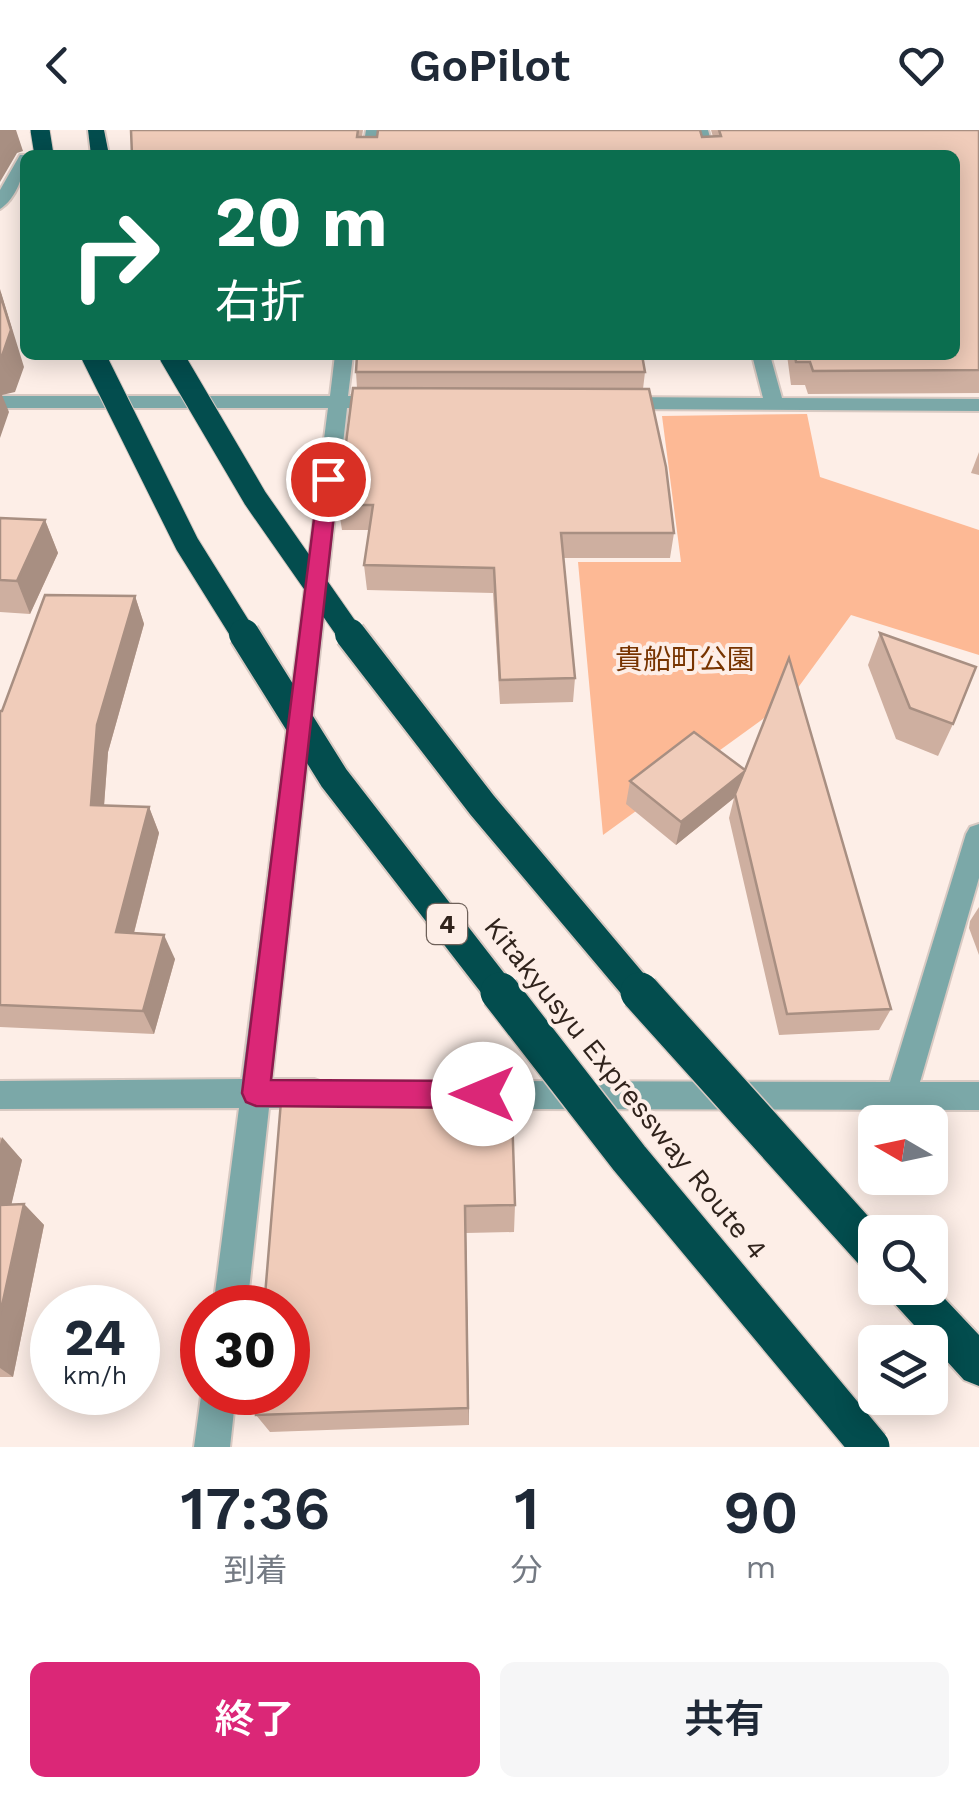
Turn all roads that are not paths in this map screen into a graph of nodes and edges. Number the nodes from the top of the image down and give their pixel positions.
1 (20, 168) edge
2 (0, 204) edge
3 (96, 360) edge
4 (174, 360) edge
5 (343, 360) edge
6 (762, 360) edge
7 (0, 402) edge
8 (338, 402) junction
9 (397, 402) edge
10 (596, 402) edge
11 (774, 403) junction
12 (979, 405) edge
13 (979, 834) edge
14 (256, 1093) junction
15 (334, 1093) edge
16 (0, 1094) edge
17 (451, 1094) edge
18 (979, 1096) edge
19 (900, 1098) junction
20 (858, 1235) edge
21 (233, 1285) edge
22 (923, 1305) edge
23 (979, 1365) edge
24 (216, 1415) edge
25 (212, 1447) edge
26 (870, 1447) edge

1 - 2 street
3 - 26 highway, Kitakyusyu Expressway Route 4 / 4, bridge
4 - 20 highway, bridge
5 - 8 street
6 - 11 street
7 - 8 street
8 - 9 street
8 - 14 street
10 - 11 street
11 - 12 street
13 - 19 street
14 - 15 street
14 - 16 street
14 - 21 street
17 - 19 street
18 - 19 street
22 - 23 highway
24 - 25 street

